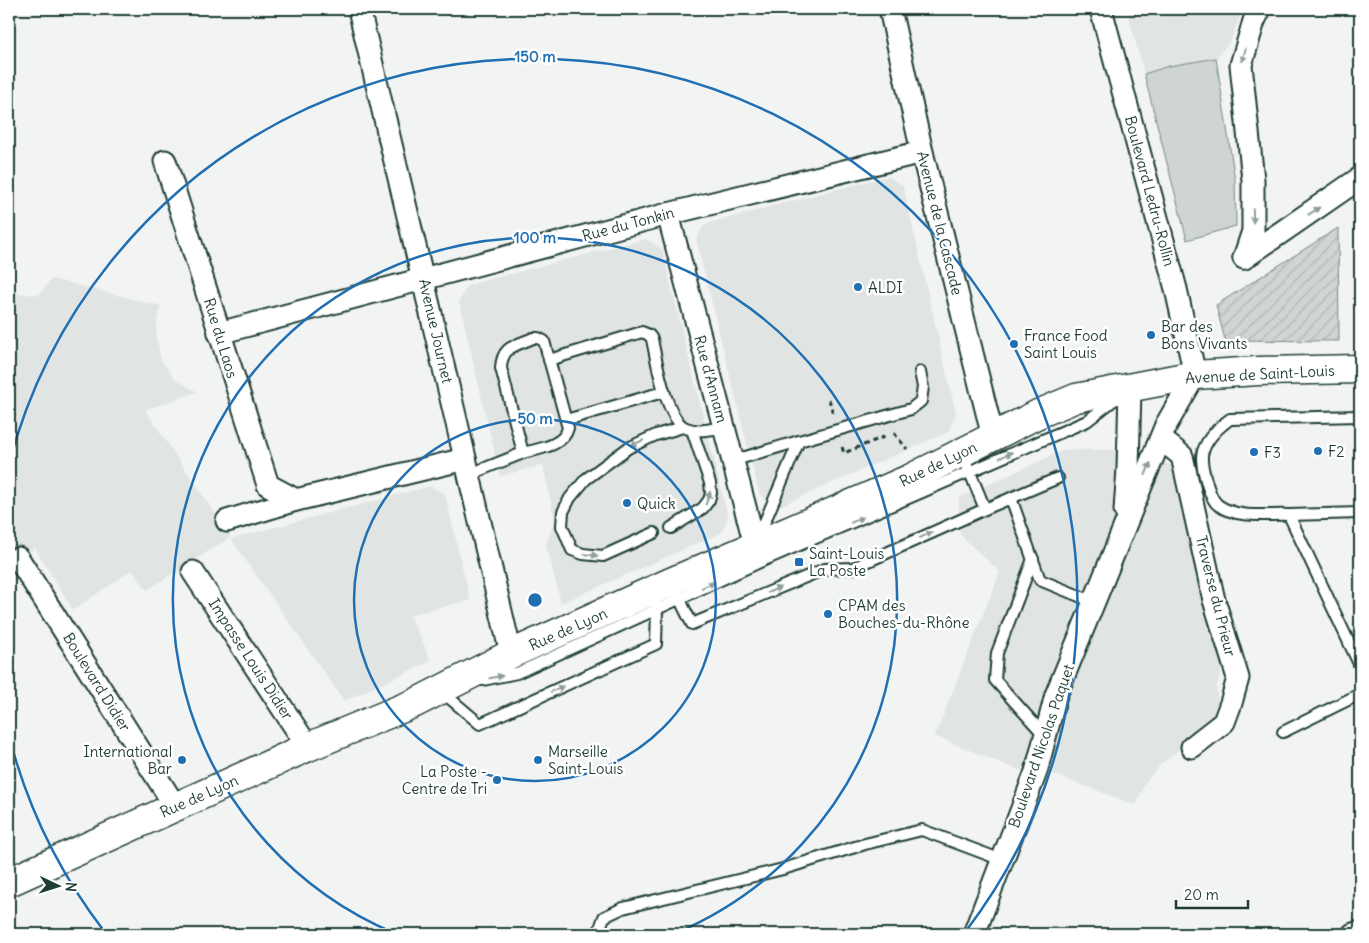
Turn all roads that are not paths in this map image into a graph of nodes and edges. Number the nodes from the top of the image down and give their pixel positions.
1 (359, 9) edge
2 (890, 9) edge
3 (1101, 9) edge
4 (1260, 9) edge
5 (922, 152) junction
6 (165, 161) dead end
7 (1360, 178) edge
8 (668, 214) junction
9 (424, 278) junction
10 (219, 333) junction
11 (549, 360) junction
12 (1360, 369) edge
13 (920, 372) dead end
14 (1195, 375) junction
15 (1130, 387) junction
16 (663, 392) junction
17 (1360, 416) edge
18 (566, 420) junction
19 (724, 427) junction
20 (688, 429) junction
21 (992, 437) junction
22 (1161, 439) junction
23 (799, 441) junction
24 (524, 453) junction
25 (732, 461) junction
26 (966, 462) junction
27 (466, 467) junction
28 (1058, 478) dead end
29 (1011, 498) junction
30 (296, 500) junction
31 (985, 509) junction
32 (1360, 513) edge
33 (1289, 515) junction
34 (227, 521) dead end
35 (672, 528) dead end
36 (1123, 530) junction
37 (654, 534) dead end
38 (755, 545) junction
39 (18, 558) dead end
40 (1033, 559) junction
41 (193, 572) dead end
42 (664, 595) junction
43 (1094, 602) junction
44 (510, 654) junction
45 (1360, 666) edge
46 (444, 689) junction
47 (1360, 694) edge
48 (1282, 732) dead end
49 (1046, 738) junction
50 (308, 747) junction
51 (1192, 747) dead end
52 (175, 806) junction
53 (1002, 860) junction
54 (9, 882) edge
55 (1360, 932) edge
56 (598, 934) edge
57 (974, 934) edge
58 (1353, 934) edge

1 - 9 street, Avenue Journet
2 - 5 street, Avenue de la Cascade
3 - 14 street, Boulevard Ledru-Rollin
4 -> 7 street
5 - 8 street, Rue du Tonkin
5 - 21 street, Avenue de la Cascade
6 - 10 street, Rue du Laos
8 - 9 street, Rue du Tonkin
8 - 19 street, Rue d'Annam
9 - 10 street, Rue du Tonkin
9 - 27 street, Avenue Journet
10 - 30 street, Rue du Laos
11 - 16 lane
11 - 18 lane
11 - 24 lane
12 - 14 street, Avenue de Saint-Louis
13 - 23 lane
14 - 15 street, Avenue de Saint-Louis
14 - 22 street, Boulevard Nicolas Paquet
15 - 21 street, Rue de Lyon
26 -> 15 lane
15 - 36 street, Boulevard Nicolas Paquet
16 - 18 lane
16 - 20 lane
17 - 33 lane
18 - 24 lane
19 - 20 lane
19 - 25 street, Rue d'Annam
35 -> 20 lane
20 -> 37 lane
21 - 26 street, Rue de Lyon
36 -> 22 street, Boulevard Nicolas Paquet
22 - 51 street, Traverse du Prieur
23 - 25 lane
23 - 38 lane
24 - 27 lane
25 - 38 street, Rue d'Annam
26 - 31 lane
26 - 38 street, Rue de Lyon
42 -> 26 lane
27 - 30 street
27 - 44 street, Avenue Journet
28 - 29 lane
29 - 31 lane
29 - 40 lane
30 - 34 street
42 -> 31 lane
32 - 33 lane
33 - 45 lane
36 - 43 street, Boulevard Nicolas Paquet
38 - 42 street, Rue de Lyon
39 - 52 street, Boulevard Didier
40 - 43 lane
40 - 49 lane
41 - 50 street, Impasse Louis Didier
42 - 44 street, Rue de Lyon
46 -> 42 lane
46 -> 42 lane
43 - 49 street, Boulevard Nicolas Paquet
44 - 46 street, Rue de Lyon
46 - 50 street, Rue de Lyon
47 - 48 lane
49 - 53 street, Boulevard Nicolas Paquet
50 - 52 street, Rue de Lyon
52 - 54 street, Rue de Lyon
53 - 56 lane
53 - 57 street, Boulevard Nicolas Paquet
55 - 58 street

